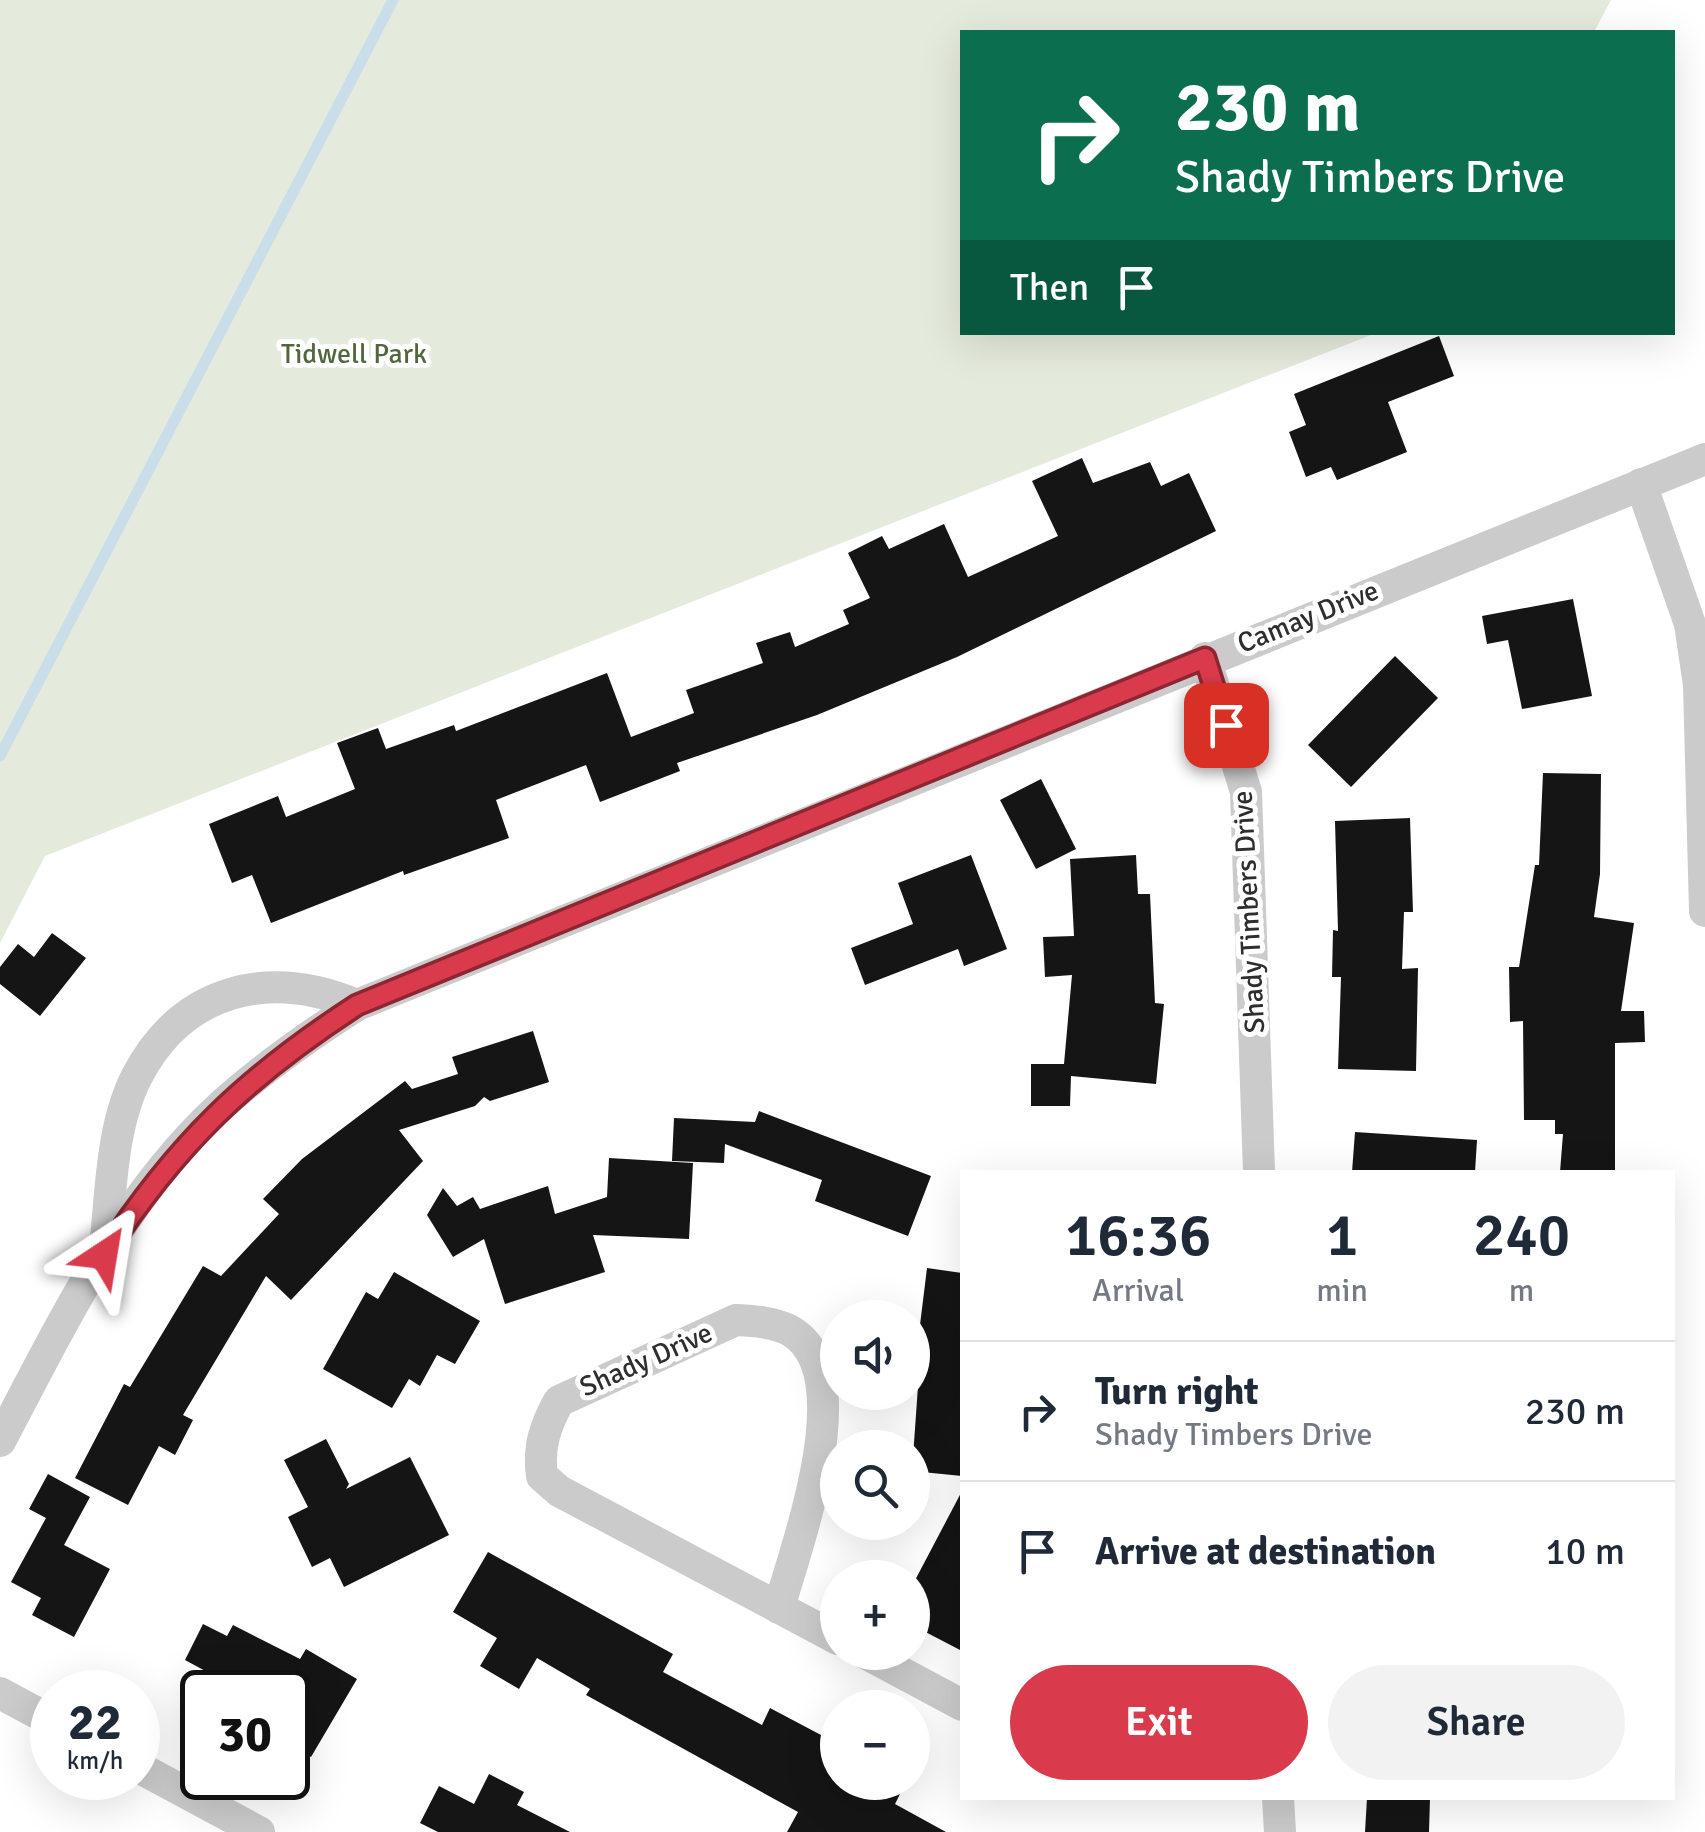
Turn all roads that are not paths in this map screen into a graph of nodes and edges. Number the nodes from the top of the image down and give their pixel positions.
1 (1705, 459) edge
2 (1641, 484) junction
3 (1205, 658) junction
4 (1705, 906) edge
5 (357, 1005) junction
6 (1260, 1170) edge
7 (104, 1255) junction
8 (0, 1441) edge
9 (779, 1608) junction
10 (820, 1630) edge
11 (897, 1670) edge
12 (0, 1693) edge
13 (960, 1704) edge
14 (30, 1709) edge
15 (160, 1779) edge
16 (1278, 1800) edge
17 (259, 1832) edge
18 (1280, 1832) edge

1 - 2 street, Camay Drive
2 - 3 street, Camay Drive
2 - 4 street
3 - 5 street, Camay Drive
3 - 6 street, Shady Timbers Drive
5 - 7 street, Camay Drive
5 - 7 street, Camay Drive
7 - 8 street, Camay Drive
9 - 9 street, Shady Drive
9 - 10 street, Shady Drive
11 - 13 street
12 - 14 street
15 - 17 street
16 - 18 street

